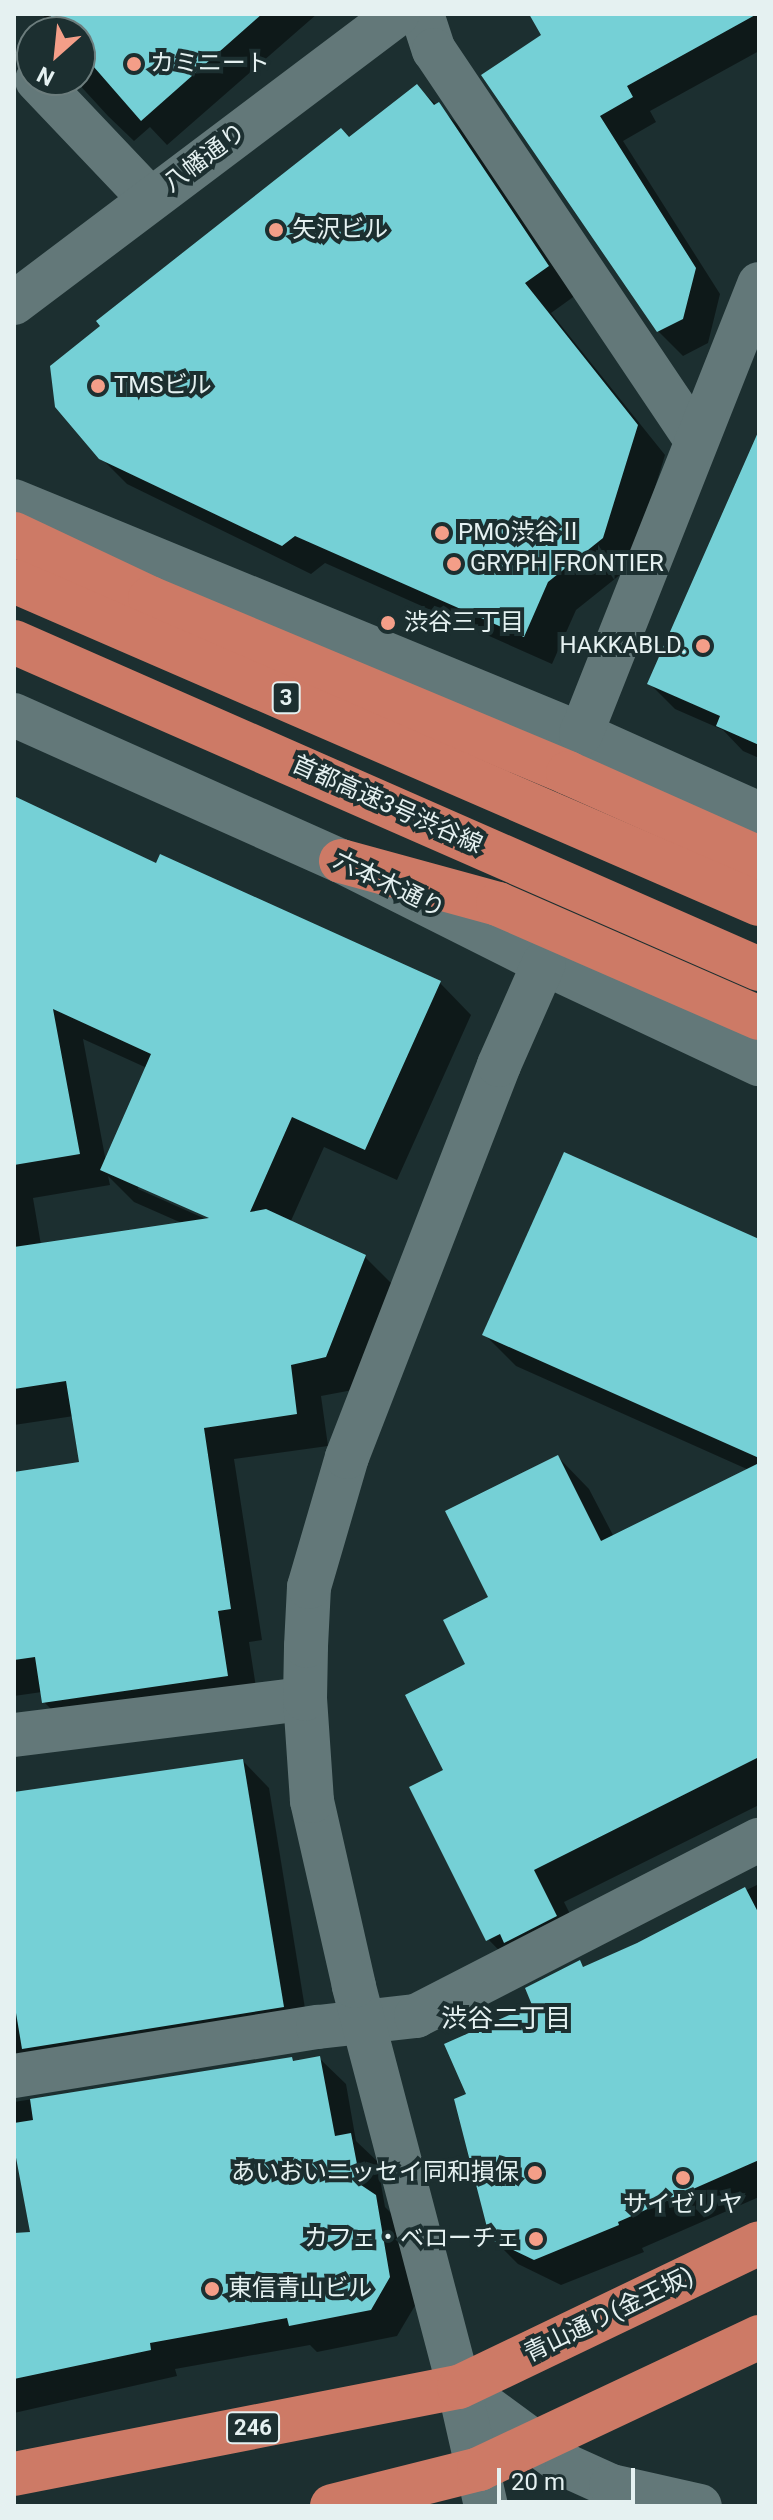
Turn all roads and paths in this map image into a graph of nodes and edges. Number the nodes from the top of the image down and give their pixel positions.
1 (397, 14) edge
2 (422, 14) edge
3 (52, 96) edge
4 (150, 199) junction
5 (759, 284) edge
6 (14, 303) edge
7 (696, 440) junction
8 (14, 501) edge
9 (14, 534) edge
10 (14, 581) edge
11 (14, 642) edge
12 (14, 715) edge
13 (575, 754) junction
14 (759, 814) edge
15 (759, 858) edge
16 (341, 861) junction
17 (759, 904) edge
18 (544, 963) junction
19 (759, 969) edge
20 (759, 1018) edge
21 (759, 1064) edge
22 (305, 1699) junction
23 (14, 1735) edge
24 (759, 1840) edge
25 (363, 2022) junction
26 (14, 2076) edge
27 (759, 2243) edge
28 (759, 2337) edge
29 (459, 2387) junction
30 (537, 2444) junction
31 (30, 2470) edge
32 (483, 2488) edge
33 (332, 2506) edge
34 (700, 2506) edge

1 - 4 street, 八幡通り
2 - 7 street
3 - 4 street
4 - 6 street, 八幡通り
5 - 7 street
7 - 13 street
8 - 13 street
9 - 13 highway
10 - 17 highway, 3
11 - 19 highway, 首都高速3号渋谷線 / 3
12 - 16 street, 六本木通り
13 - 14 street
13 - 15 highway
16 - 18 street, 六本木通り
16 - 20 highway
18 - 21 street, 六本木通り
18 - 22 street
22 - 23 street
22 - 25 street
24 - 25 street
25 - 26 street
25 - 29 street
27 - 29 highway, 青山通り(金王坂) / 246
28 - 30 highway
29 - 30 street
29 - 31 highway, 246
29 - 32 street
30 - 32 highway
30 - 34 street
32 - 33 highway

